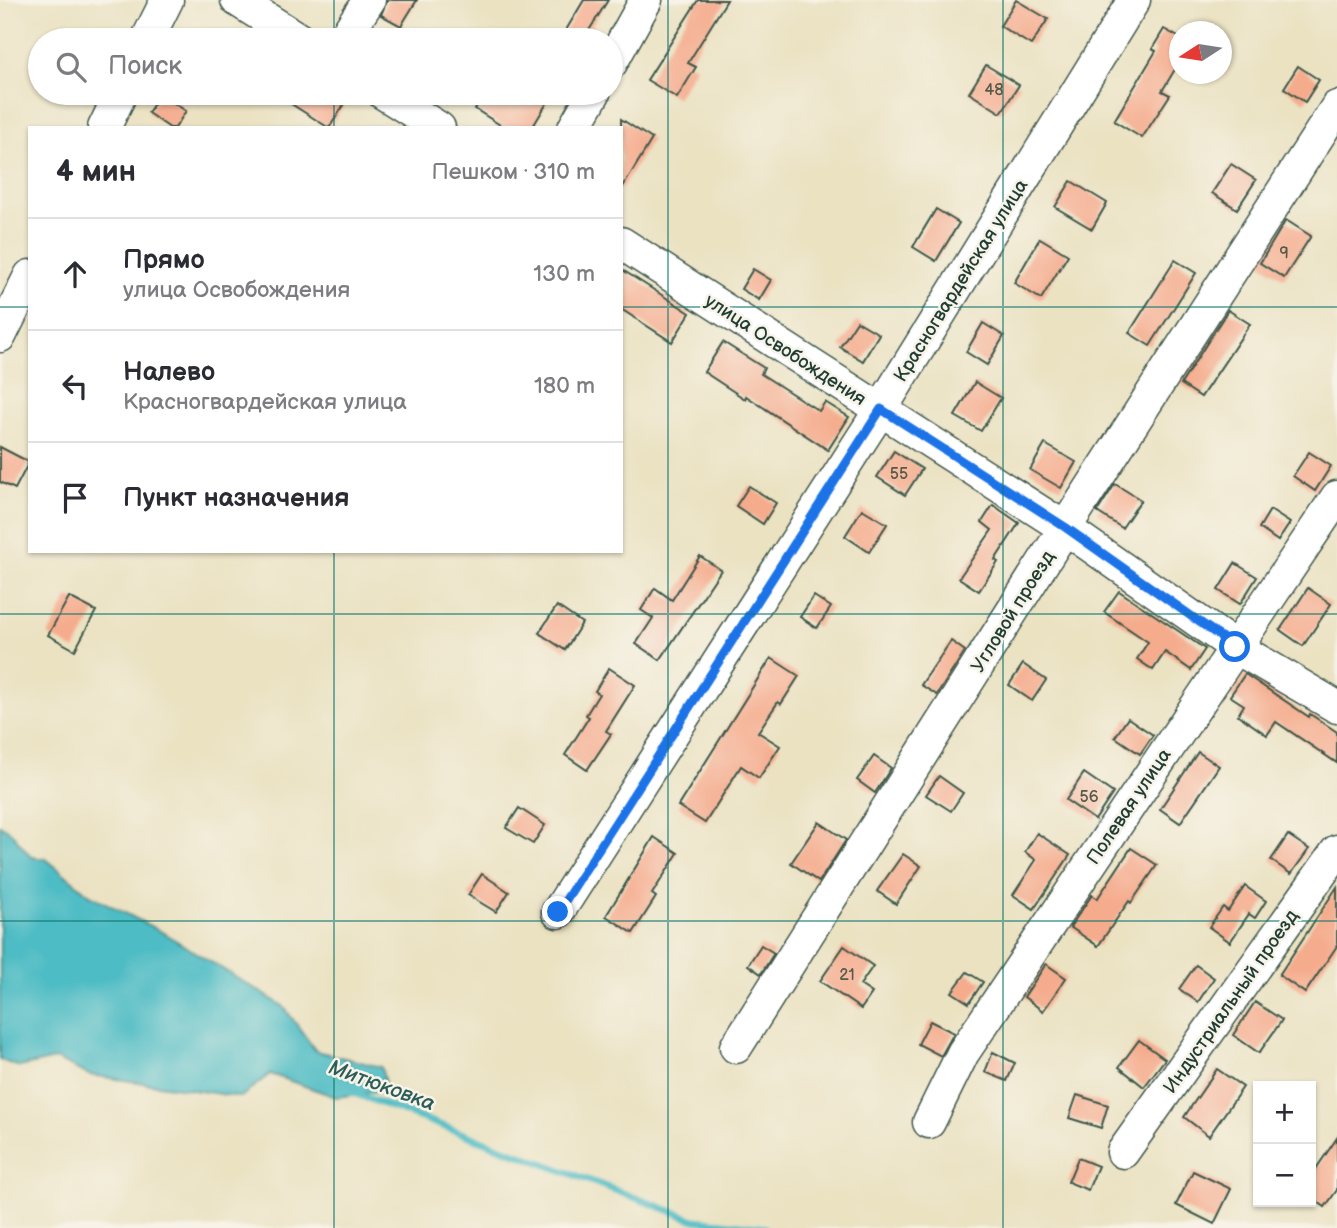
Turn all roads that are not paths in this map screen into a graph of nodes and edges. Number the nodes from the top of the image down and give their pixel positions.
1 (167, 0) edge
2 (237, 0) edge
3 (369, 0) edge
4 (646, 0) edge
5 (1134, 0) edge
6 (153, 28) edge
7 (281, 28) edge
8 (351, 28) edge
9 (623, 41) edge
10 (115, 105) edge
11 (402, 105) edge
12 (587, 105) edge
13 (1337, 107) edge
14 (105, 126) edge
15 (436, 126) edge
16 (575, 126) edge
17 (623, 244) edge
18 (28, 280) edge
19 (0, 336) edge
20 (881, 409) junction
21 (1337, 497) edge
22 (1065, 527) junction
23 (1235, 647) junction
24 (1337, 707) edge
25 (1337, 850) edge
26 (558, 912) dead end
27 (736, 1047) dead end
28 (929, 1122) dead end
29 (1123, 1152) dead end

1 - 6 street
2 - 7 street
3 - 8 street
4 - 9 street
5 - 20 street, Красногвардейская улица
10 - 14 street
11 - 15 street
12 - 16 street
13 - 22 street, Угловой проезд
17 - 20 street, улица Освобождения
18 - 19 street
20 - 22 street, улица Освобождения
20 - 26 street, Красногвардейская улица
21 - 23 street, Полевая улица
22 - 23 street, улица Освобождения
22 - 27 street, Угловой проезд
23 - 24 street, улица Освобождения
23 - 28 street, Полевая улица
25 - 29 street, Индустриальный проезд

